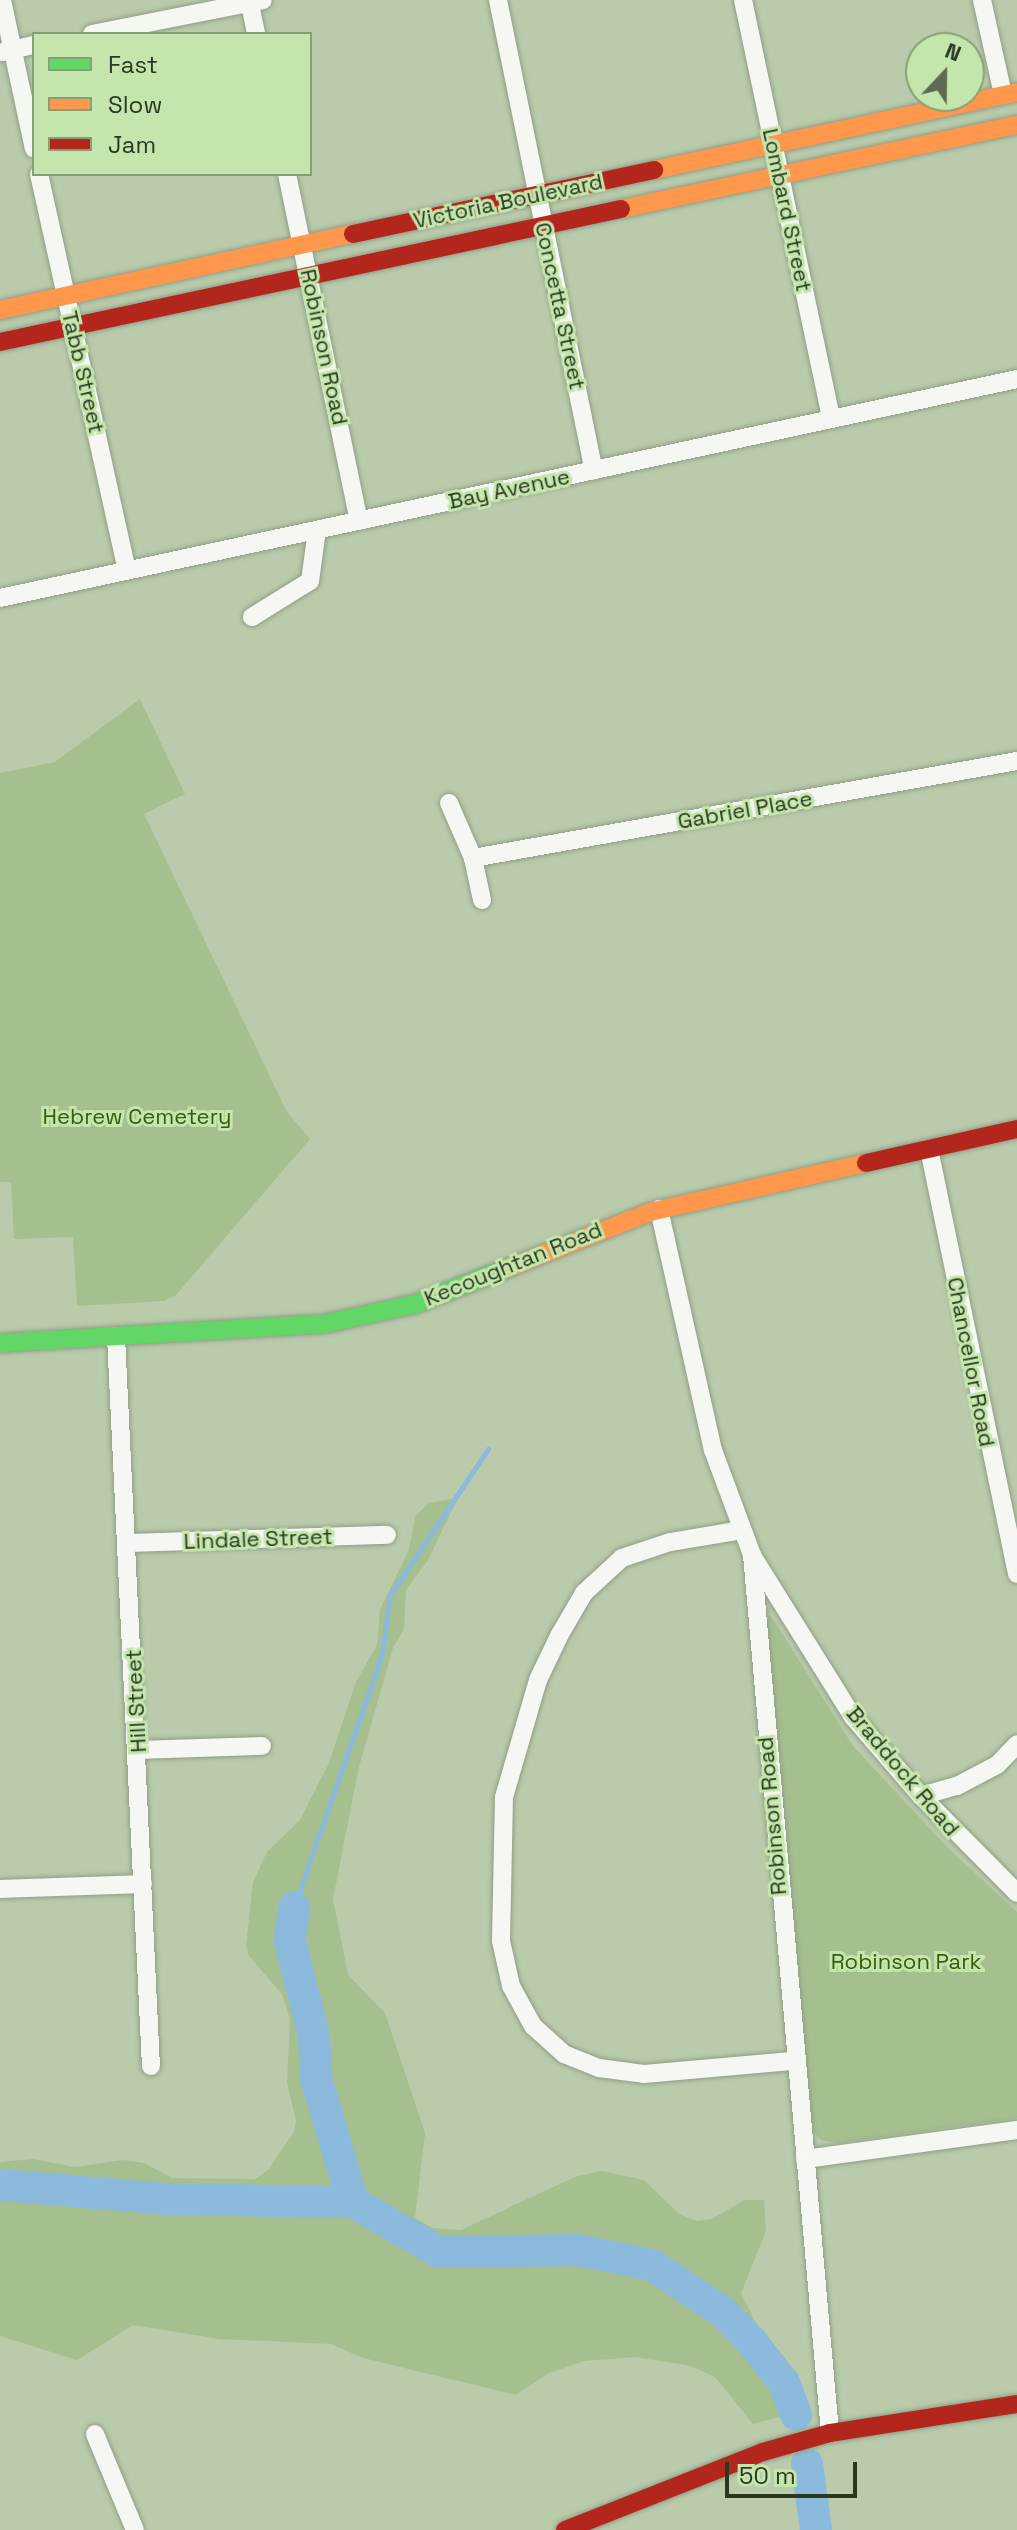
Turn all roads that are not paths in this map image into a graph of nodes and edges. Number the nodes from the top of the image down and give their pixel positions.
1 (2, 0) edge
2 (498, 0) edge
3 (743, 0) edge
4 (982, 0) edge
5 (254, 1) edge
6 (102, 32) edge
7 (256, 32) edge
8 (32, 45) edge
9 (6, 51) edge
10 (1010, 94) edge
11 (1017, 127) edge
12 (32, 142) edge
13 (773, 144) junction
14 (39, 176) edge
15 (287, 176) edge
16 (779, 176) junction
17 (538, 195) junction
18 (543, 227) junction
19 (302, 245) junction
20 (309, 276) junction
21 (66, 296) junction
22 (0, 310) edge
23 (73, 327) junction
24 (0, 342) edge
25 (1017, 379) edge
26 (831, 419) junction
27 (594, 470) junction
28 (359, 521) junction
29 (317, 530) junction
30 (127, 570) junction
31 (0, 598) edge
32 (252, 617) dead end
33 (1017, 761) edge
34 (449, 803) dead end
35 (473, 858) junction
36 (482, 900) dead end
37 (1017, 1129) edge
38 (929, 1149) junction
39 (659, 1209) junction
40 (116, 1336) junction
41 (0, 1343) edge
42 (742, 1530) junction
43 (387, 1535) dead end
44 (129, 1543) junction
45 (752, 1555) junction
46 (1017, 1574) edge
47 (1017, 1744) edge
48 (262, 1746) dead end
49 (139, 1750) junction
50 (921, 1796) junction
51 (143, 1884) junction
52 (0, 1889) edge
53 (1017, 1893) edge
54 (794, 2061) junction
55 (151, 2066) dead end
56 (1017, 2130) edge
57 (805, 2159) junction
58 (1017, 2404) edge
59 (830, 2433) junction
60 (95, 2434) dead end
61 (135, 2530) edge
62 (565, 2530) edge

1 - 9 street
2 - 17 street, Concetta Street
3 - 13 street, Lombard Street
4 - 10 street
5 - 6 street
5 - 7 street
8 - 9 street
9 - 12 street
10 - 13 main road, Victoria Boulevard
11 - 16 main road, Victoria Boulevard
13 - 16 street, Lombard Street
13 - 17 main road, Victoria Boulevard
14 - 21 street, Tabb Street
15 - 19 street, Robinson Road
16 - 18 main road, Victoria Boulevard
16 - 26 street, Lombard Street
17 - 18 street, Concetta Street
17 - 19 main road, Victoria Boulevard
18 - 20 main road, Victoria Boulevard
18 - 27 street, Concetta Street
19 - 20 street, Robinson Road
19 - 21 main road, Victoria Boulevard
20 - 23 main road, Victoria Boulevard
20 - 28 street, Robinson Road
21 - 22 main road, Victoria Boulevard
21 - 23 street, Tabb Street
23 - 24 main road, Victoria Boulevard
23 - 30 street, Tabb Street
25 - 26 street, Bay Avenue
26 - 27 street, Bay Avenue
27 - 28 street, Bay Avenue
28 - 29 street, Bay Avenue
29 - 30 street, Bay Avenue
29 - 32 street
30 - 31 street, Bay Avenue
33 - 35 street, Gabriel Place
34 - 35 street
35 - 36 street
37 - 38 main road, Kecoughtan Road
38 - 39 main road, Kecoughtan Road
38 - 46 street, Chancellor Road
39 - 40 main road, Kecoughtan Road
39 - 42 street, Robinson Road
40 - 41 main road, Kecoughtan Road
40 - 44 street, Hill Street
42 - 45 street, Robinson Road
42 - 54 street
43 - 44 street, Lindale Street
44 - 49 street, Hill Street
45 - 50 street, Braddock Road
45 - 54 street, Robinson Road
47 - 50 street
48 - 49 street
49 - 51 street, Hill Street
50 - 53 street, Braddock Road
51 - 52 street
51 - 55 street, Hill Street
54 - 57 street, Robinson Road
56 - 57 street
57 - 59 street, Robinson Road
58 - 59 main road
59 - 62 main road
60 - 61 street

